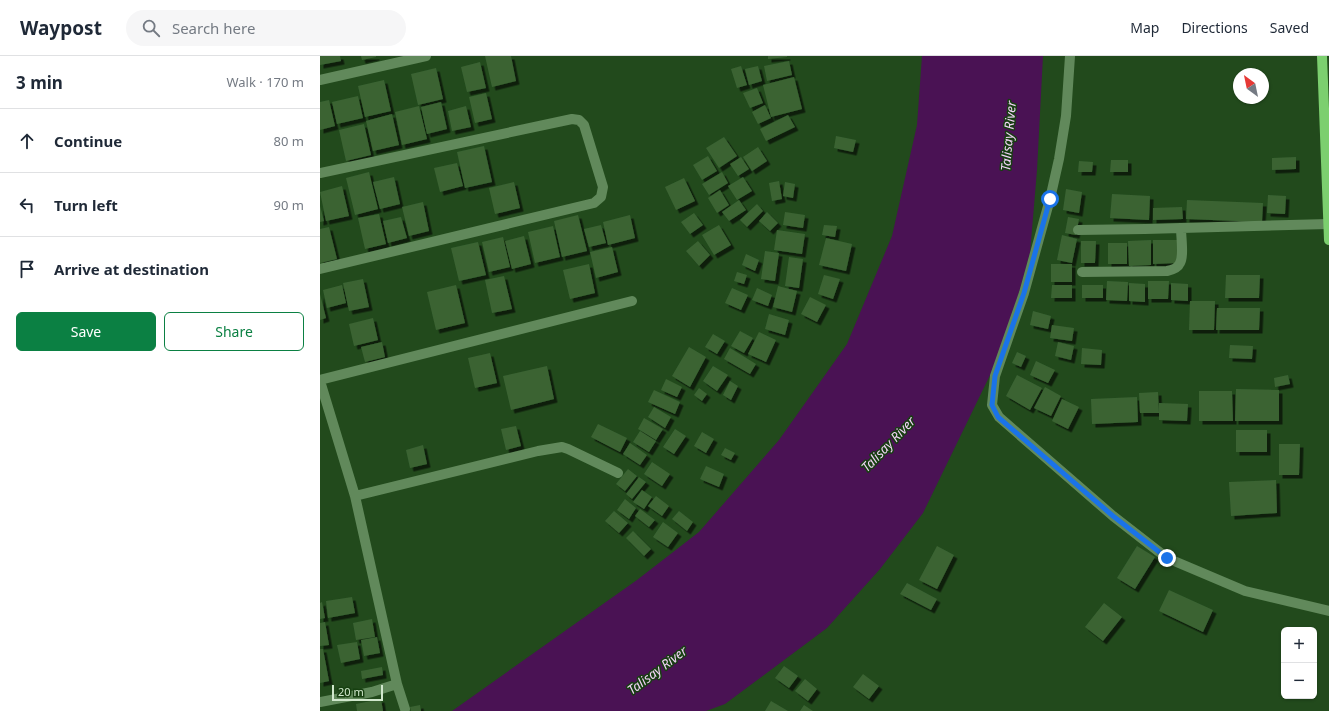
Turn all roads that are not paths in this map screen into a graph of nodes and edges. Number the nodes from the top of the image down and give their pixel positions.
1 (426, 56) edge
2 (1070, 56) edge
3 (1322, 56) edge
4 (320, 80) edge
5 (1326, 84) edge
6 (320, 173) edge
7 (1328, 224) junction
8 (1181, 228) junction
9 (1078, 230) dead end
10 (1329, 240) edge
11 (320, 269) edge
12 (1082, 272) dead end
13 (632, 301) dead end
14 (320, 380) edge
15 (618, 473) dead end
16 (355, 496) junction
17 (1329, 611) edge
18 (397, 684) junction
19 (320, 702) edge
20 (405, 709) dead end

1 - 4 street
2 - 17 street
3 - 5 main road
5 - 7 main road
6 - 11 street
7 - 8 street
7 - 10 main road
8 - 9 street
8 - 12 street
13 - 14 street
14 - 16 street
15 - 16 street
16 - 18 street
18 - 19 street
18 - 20 street

